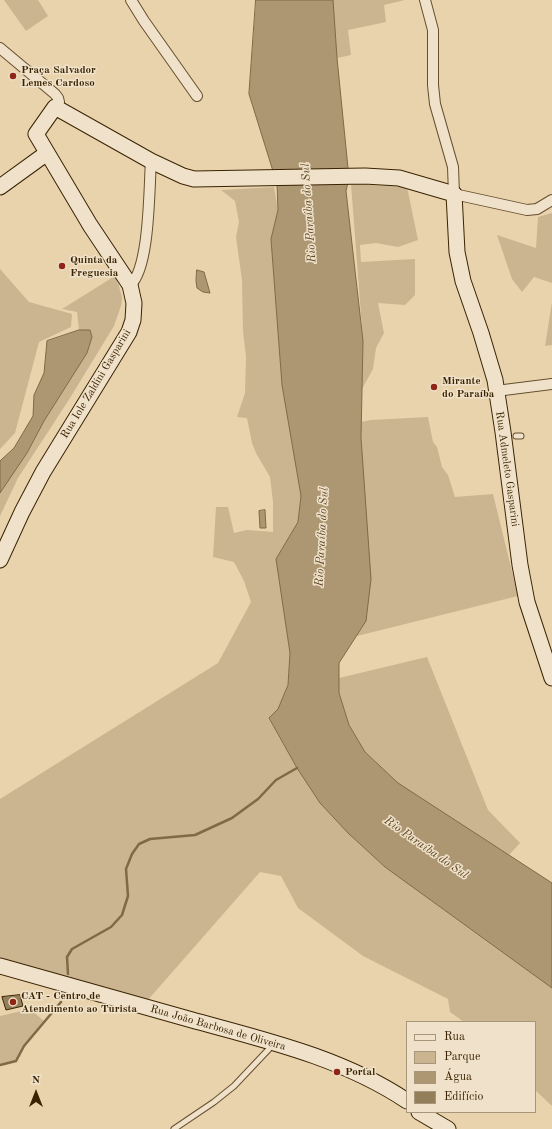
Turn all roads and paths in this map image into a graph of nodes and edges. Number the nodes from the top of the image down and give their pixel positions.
1 (131, 0) edge
2 (425, 0) edge
3 (0, 48) edge
4 (197, 96) dead end
5 (56, 107) junction
6 (47, 153) junction
7 (151, 161) junction
8 (0, 187) edge
9 (454, 194) junction
10 (552, 200) edge
11 (130, 285) junction
12 (552, 384) edge
13 (496, 391) junction
14 (0, 560) edge
15 (552, 678) edge
16 (0, 966) edge
17 (0, 973) edge
18 (269, 1050) junction
19 (406, 1100) edge
20 (406, 1106) edge
21 (421, 1113) edge
22 (424, 1113) edge
23 (446, 1128) edge
24 (174, 1129) edge

1 - 4 street
2 - 9 street, Rua Admeleto Gasparini
3 - 5 street
5 - 6 main road, Rua Iole Zaldini Gasparini
5 - 7 main road
6 - 8 main road
6 - 11 main road, Rua Iole Zaldini Gasparini
7 - 9 main road
7 - 11 street
9 - 10 street
9 - 13 main road, Rua Admeleto Gasparini
11 - 14 main road, Rua Iole Zaldini Gasparini
12 - 13 street
13 - 15 main road, Rua Admeleto Gasparini
16 - 19 main road, Rua João Barbosa de Oliveira
17 - 18 main road, Rua João Barbosa de Oliveira
18 - 20 main road, Rua João Barbosa de Oliveira
18 - 24 lane
21 - 23 main road
22 - 23 main road

